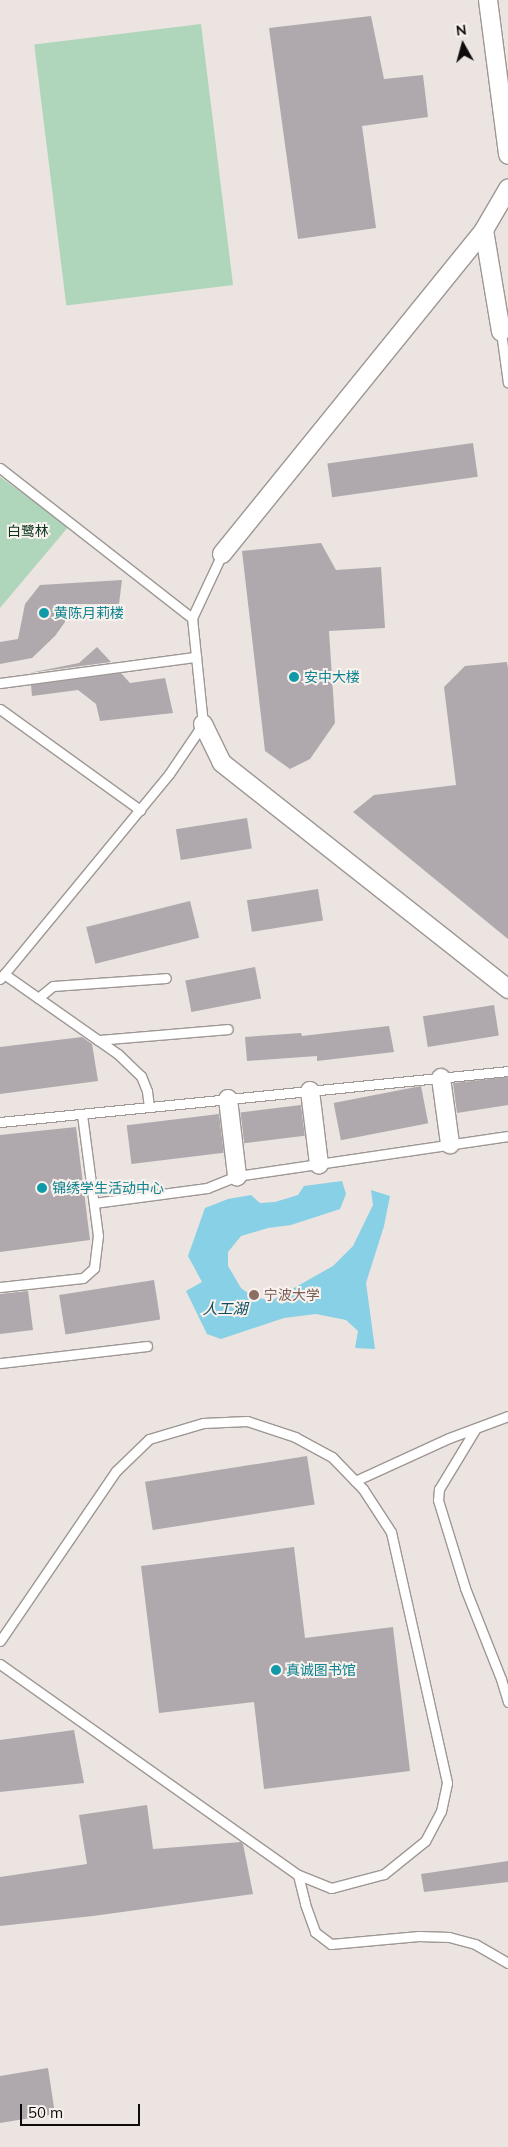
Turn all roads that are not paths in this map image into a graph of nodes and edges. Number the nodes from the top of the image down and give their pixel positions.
1 (488, 0) edge
2 (508, 155) edge
3 (508, 189) edge
4 (484, 230) junction
5 (501, 332) joint
6 (508, 383) edge
7 (0, 468) edge
8 (222, 554) joint
9 (192, 618) junction
10 (196, 657) junction
11 (0, 683) edge
12 (0, 709) edge
13 (203, 724) junction
14 (140, 810) junction
15 (2, 976) edge
16 (166, 978) dead end
17 (508, 989) edge
18 (38, 998) junction
19 (228, 1029) dead end
20 (98, 1040) junction
21 (508, 1071) edge
22 (441, 1078) junction
23 (310, 1091) junction
24 (228, 1099) junction
25 (149, 1107) junction
26 (82, 1114) junction
27 (0, 1122) edge
28 (508, 1136) edge
29 (450, 1144) junction
30 (319, 1164) junction
31 (237, 1176) junction
32 (94, 1203) junction
33 (0, 1287) edge
34 (147, 1346) dead end
35 (0, 1363) edge
36 (508, 1416) edge
37 (476, 1428) junction
38 (355, 1481) junction
39 (0, 1641) edge
40 (0, 1664) edge
41 (505, 1677) edge
42 (508, 1702) edge
43 (298, 1875) junction
44 (508, 1963) edge

1 - 2 street
3 - 4 street
4 - 5 street
4 - 8 street
5 - 6 lane
7 - 9 lane
8 - 9 lane
9 - 10 lane
10 - 11 lane
10 - 13 lane
12 - 14 lane
13 - 14 lane
13 - 17 street
14 - 15 lane
15 - 18 lane
16 - 18 lane
18 - 20 lane
19 - 20 lane
20 - 25 lane
21 - 22 lane
22 - 23 lane
22 - 29 street
23 - 24 lane
23 - 30 street
24 - 25 lane
24 - 31 street
25 - 26 lane
26 - 27 lane
26 - 32 lane
28 - 29 lane
29 - 30 lane
30 - 31 lane
31 - 32 lane
32 - 33 lane
34 - 35 lane
36 - 37 lane
37 - 38 lane
37 - 41 lane
38 - 39 lane
38 - 43 lane
40 - 43 lane
41 - 42 lane
43 - 44 lane

